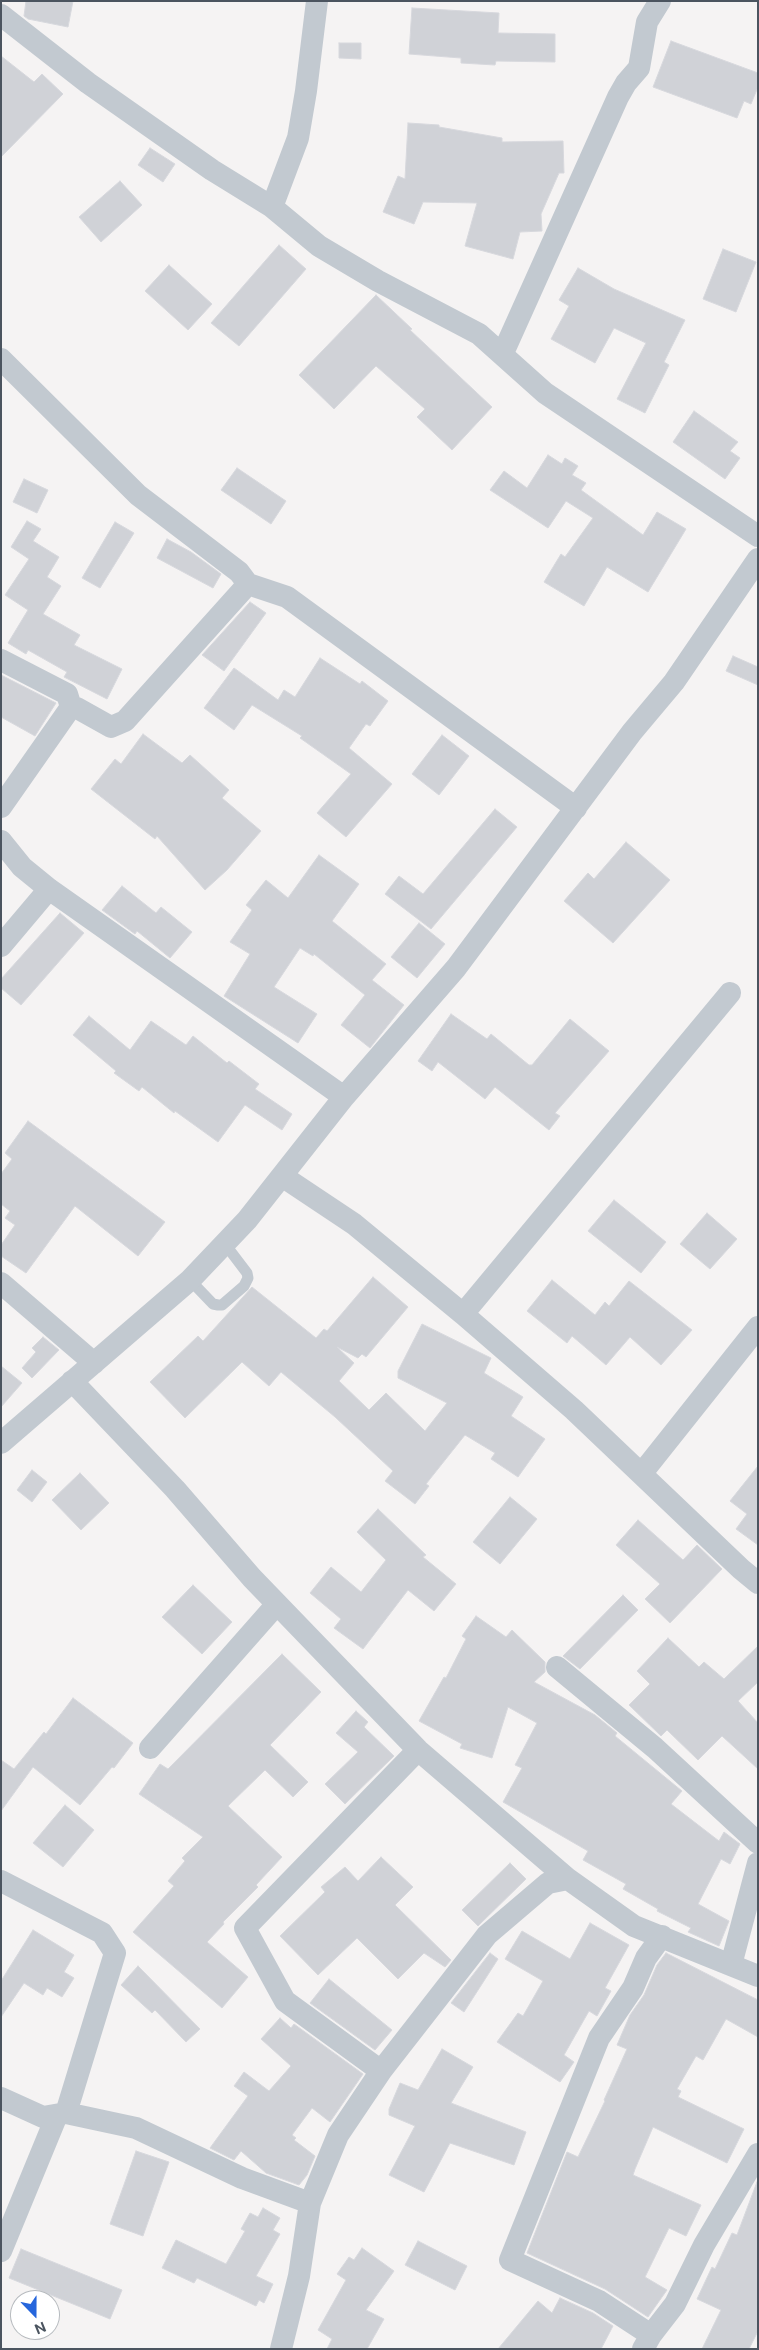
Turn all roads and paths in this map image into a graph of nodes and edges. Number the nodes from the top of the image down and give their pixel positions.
1 (316, 1) edge
2 (660, 1) edge
3 (1, 15) edge
4 (272, 207) junction
5 (503, 353) junction
6 (1, 359) edge
7 (758, 536) edge
8 (758, 559) edge
9 (248, 584) junction
10 (1, 660) edge
11 (71, 707) junction
12 (1, 807) edge
13 (576, 808) junction
14 (1, 842) edge
15 (49, 889) junction
16 (1, 946) edge
17 (730, 993) dead end
18 (344, 1097) junction
19 (282, 1176) junction
20 (225, 1244) junction
21 (190, 1280) junction
22 (1, 1283) edge
23 (463, 1314) junction
24 (758, 1327) edge
25 (94, 1363) junction
26 (72, 1381) junction
27 (1, 1443) edge
28 (642, 1473) junction
29 (758, 1582) edge
30 (277, 1604) junction
31 (557, 1667) dead end
32 (150, 1748) dead end
33 (418, 1750) junction
34 (758, 1843) edge
35 (758, 1862) edge
36 (568, 1879) junction
37 (1, 1882) edge
38 (662, 1936) junction
39 (731, 1965) junction
40 (758, 1976) edge
41 (381, 2072) junction
42 (1, 2098) edge
43 (62, 2114) junction
44 (758, 2154) edge
45 (310, 2204) junction
46 (1, 2251) edge
47 (647, 2342) edge
48 (281, 2349) edge

1 - 4 street
2 - 5 street
3 - 4 street
4 - 5 street
5 - 7 street
6 - 9 street
8 - 13 street
9 - 11 street
9 - 13 street
10 - 11 street
11 - 12 street
13 - 18 street
14 - 15 street
15 - 16 street
15 - 18 street
17 - 23 street
18 - 19 street
19 - 20 street
19 - 23 street
20 - 21 street
20 - 21 lane
21 - 25 street
22 - 25 street
23 - 28 street
24 - 28 street
25 - 26 street
26 - 27 street
26 - 30 street
28 - 29 street
30 - 32 street
30 - 33 street
31 - 34 street
33 - 36 street
33 - 41 street
35 - 39 street
36 - 38 street
36 - 41 street
37 - 43 street
38 - 39 street
38 - 47 street
39 - 40 street
41 - 45 street
42 - 43 street
43 - 45 street
43 - 46 street
44 - 47 street
45 - 48 street

